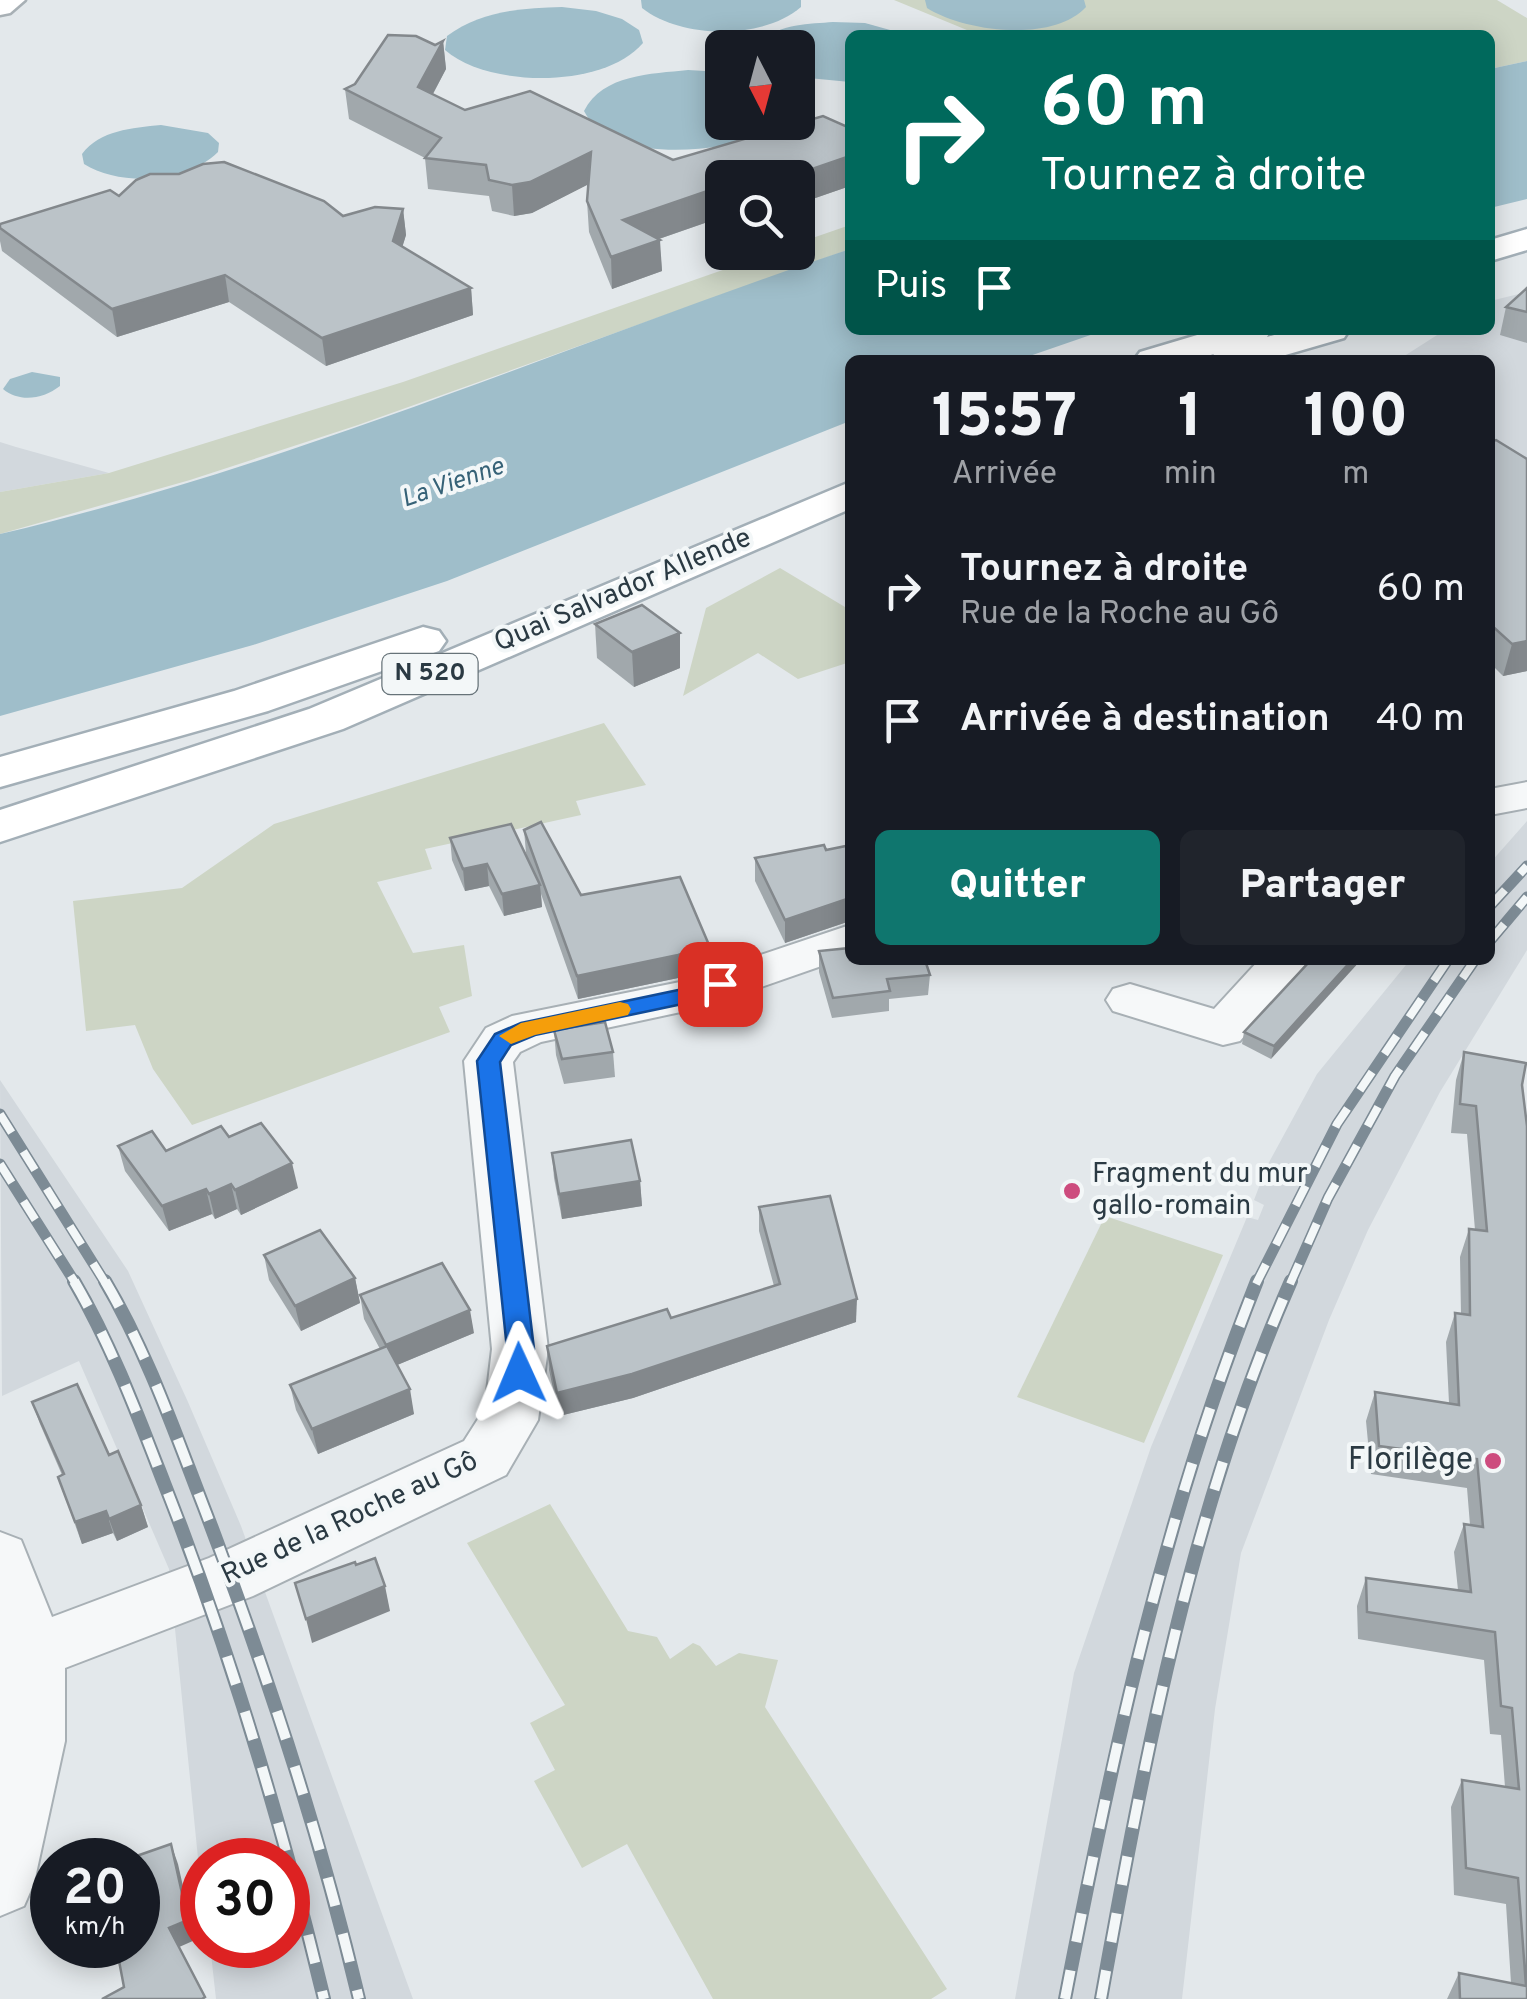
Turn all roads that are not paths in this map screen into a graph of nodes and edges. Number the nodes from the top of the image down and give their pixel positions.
1 (11, 0) edge
2 (0, 7) edge
3 (1527, 239) edge
4 (1495, 249) edge
5 (1527, 259) edge
6 (1495, 267) edge
7 (1236, 335) edge
8 (1314, 335) edge
9 (1170, 355) edge
10 (1245, 355) edge
11 (845, 465) edge
12 (845, 496) edge
13 (0, 772) edge
14 (1527, 795) edge
15 (1495, 801) edge
16 (0, 827) edge
17 (845, 942) edge
18 (1281, 965) edge
19 (1130, 1000) dead end
20 (0, 1558) edge
21 (33, 1652) junction
22 (0, 1883) edge

1 - 2 main road
3 - 4 main road
5 - 6 main road
7 - 9 main road
8 - 10 main road
11 - 13 main road, Quai Salvador Allende / N 520
12 - 16 main road, Quai Salvador Allende / N 520
14 - 15 street
17 - 21 street, Rue de la Roche au Gô
18 - 19 street
20 - 21 street
21 - 22 street

